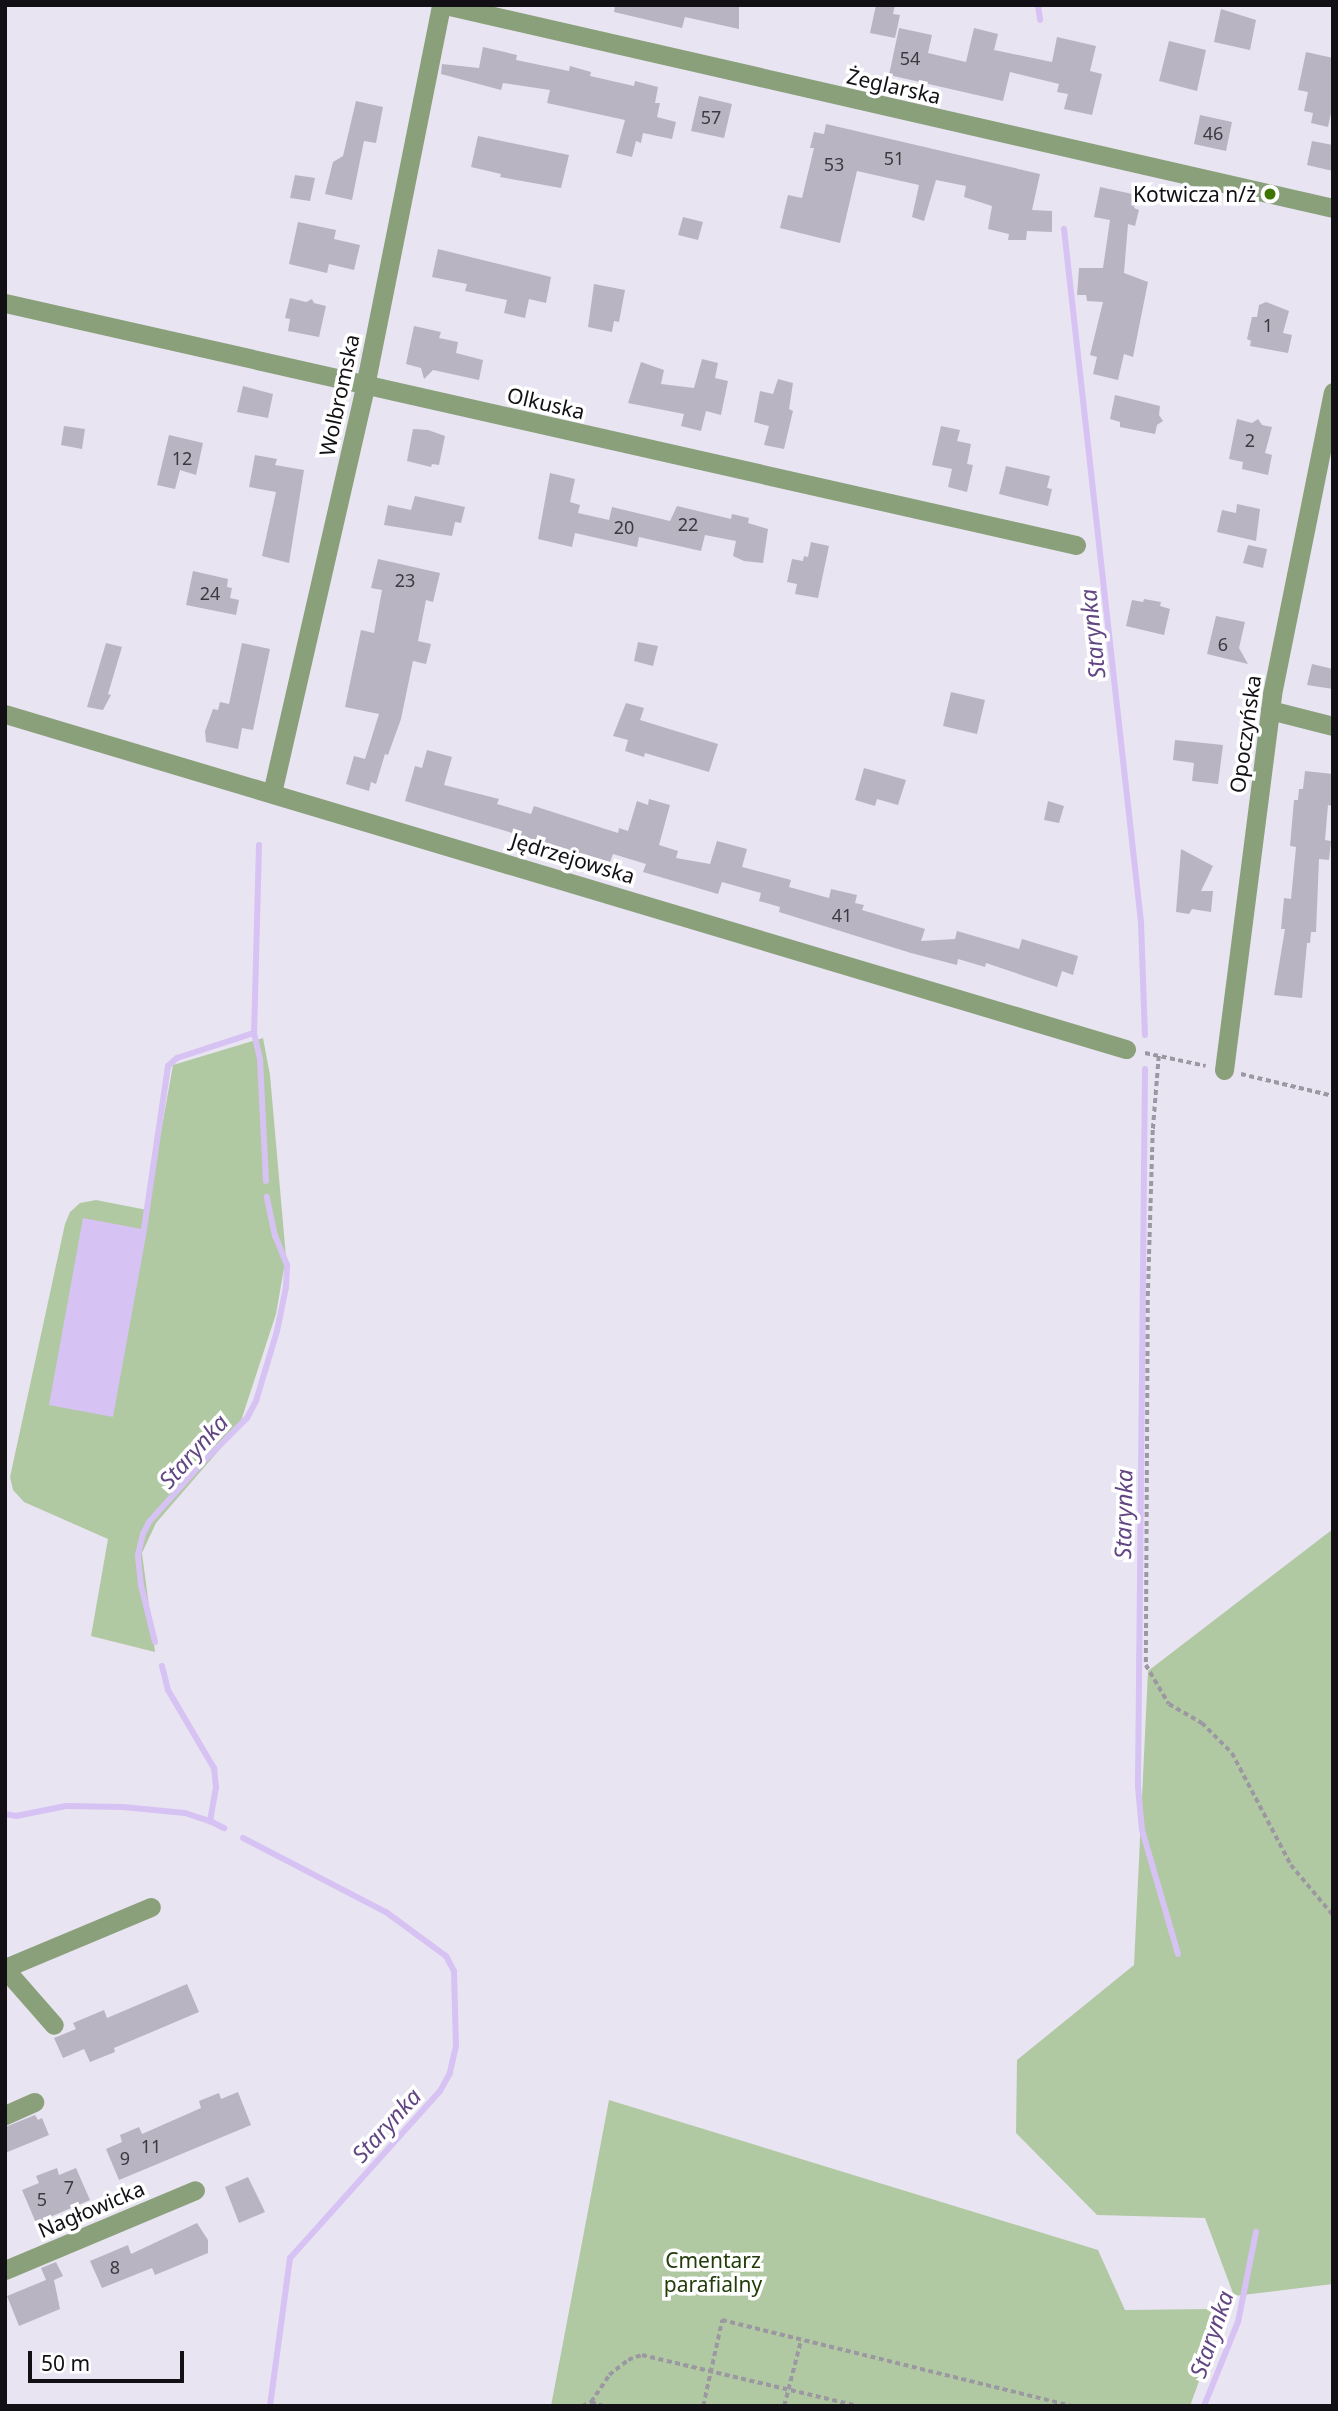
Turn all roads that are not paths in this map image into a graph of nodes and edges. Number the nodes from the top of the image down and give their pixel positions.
1 (443, 5) edge
2 (1333, 208) edge
3 (5, 303) edge
4 (365, 386) junction
5 (1331, 400) edge
6 (1076, 545) dead end
7 (1270, 710) junction
8 (5, 714) edge
9 (1333, 726) edge
10 (272, 793) junction
11 (1126, 1049) dead end
12 (1224, 1070) dead end
13 (151, 1907) dead end
14 (5, 1969) edge
15 (54, 2025) dead end
16 (34, 2102) dead end
17 (5, 2115) edge
18 (195, 2190) dead end
19 (5, 2270) edge

1 - 2 street, Żeglarska
1 - 4 street, Wolbromska
3 - 4 street, Olkuska
4 - 6 street, Olkuska
4 - 10 street, Wolbromska
5 - 7 street, Opoczyńska
7 - 9 street
7 - 12 street, Opoczyńska
8 - 10 street, Jędrzejowska
10 - 11 street, Jędrzejowska
13 - 14 street
14 - 15 street
16 - 17 street
18 - 19 street, Nagłowicka

